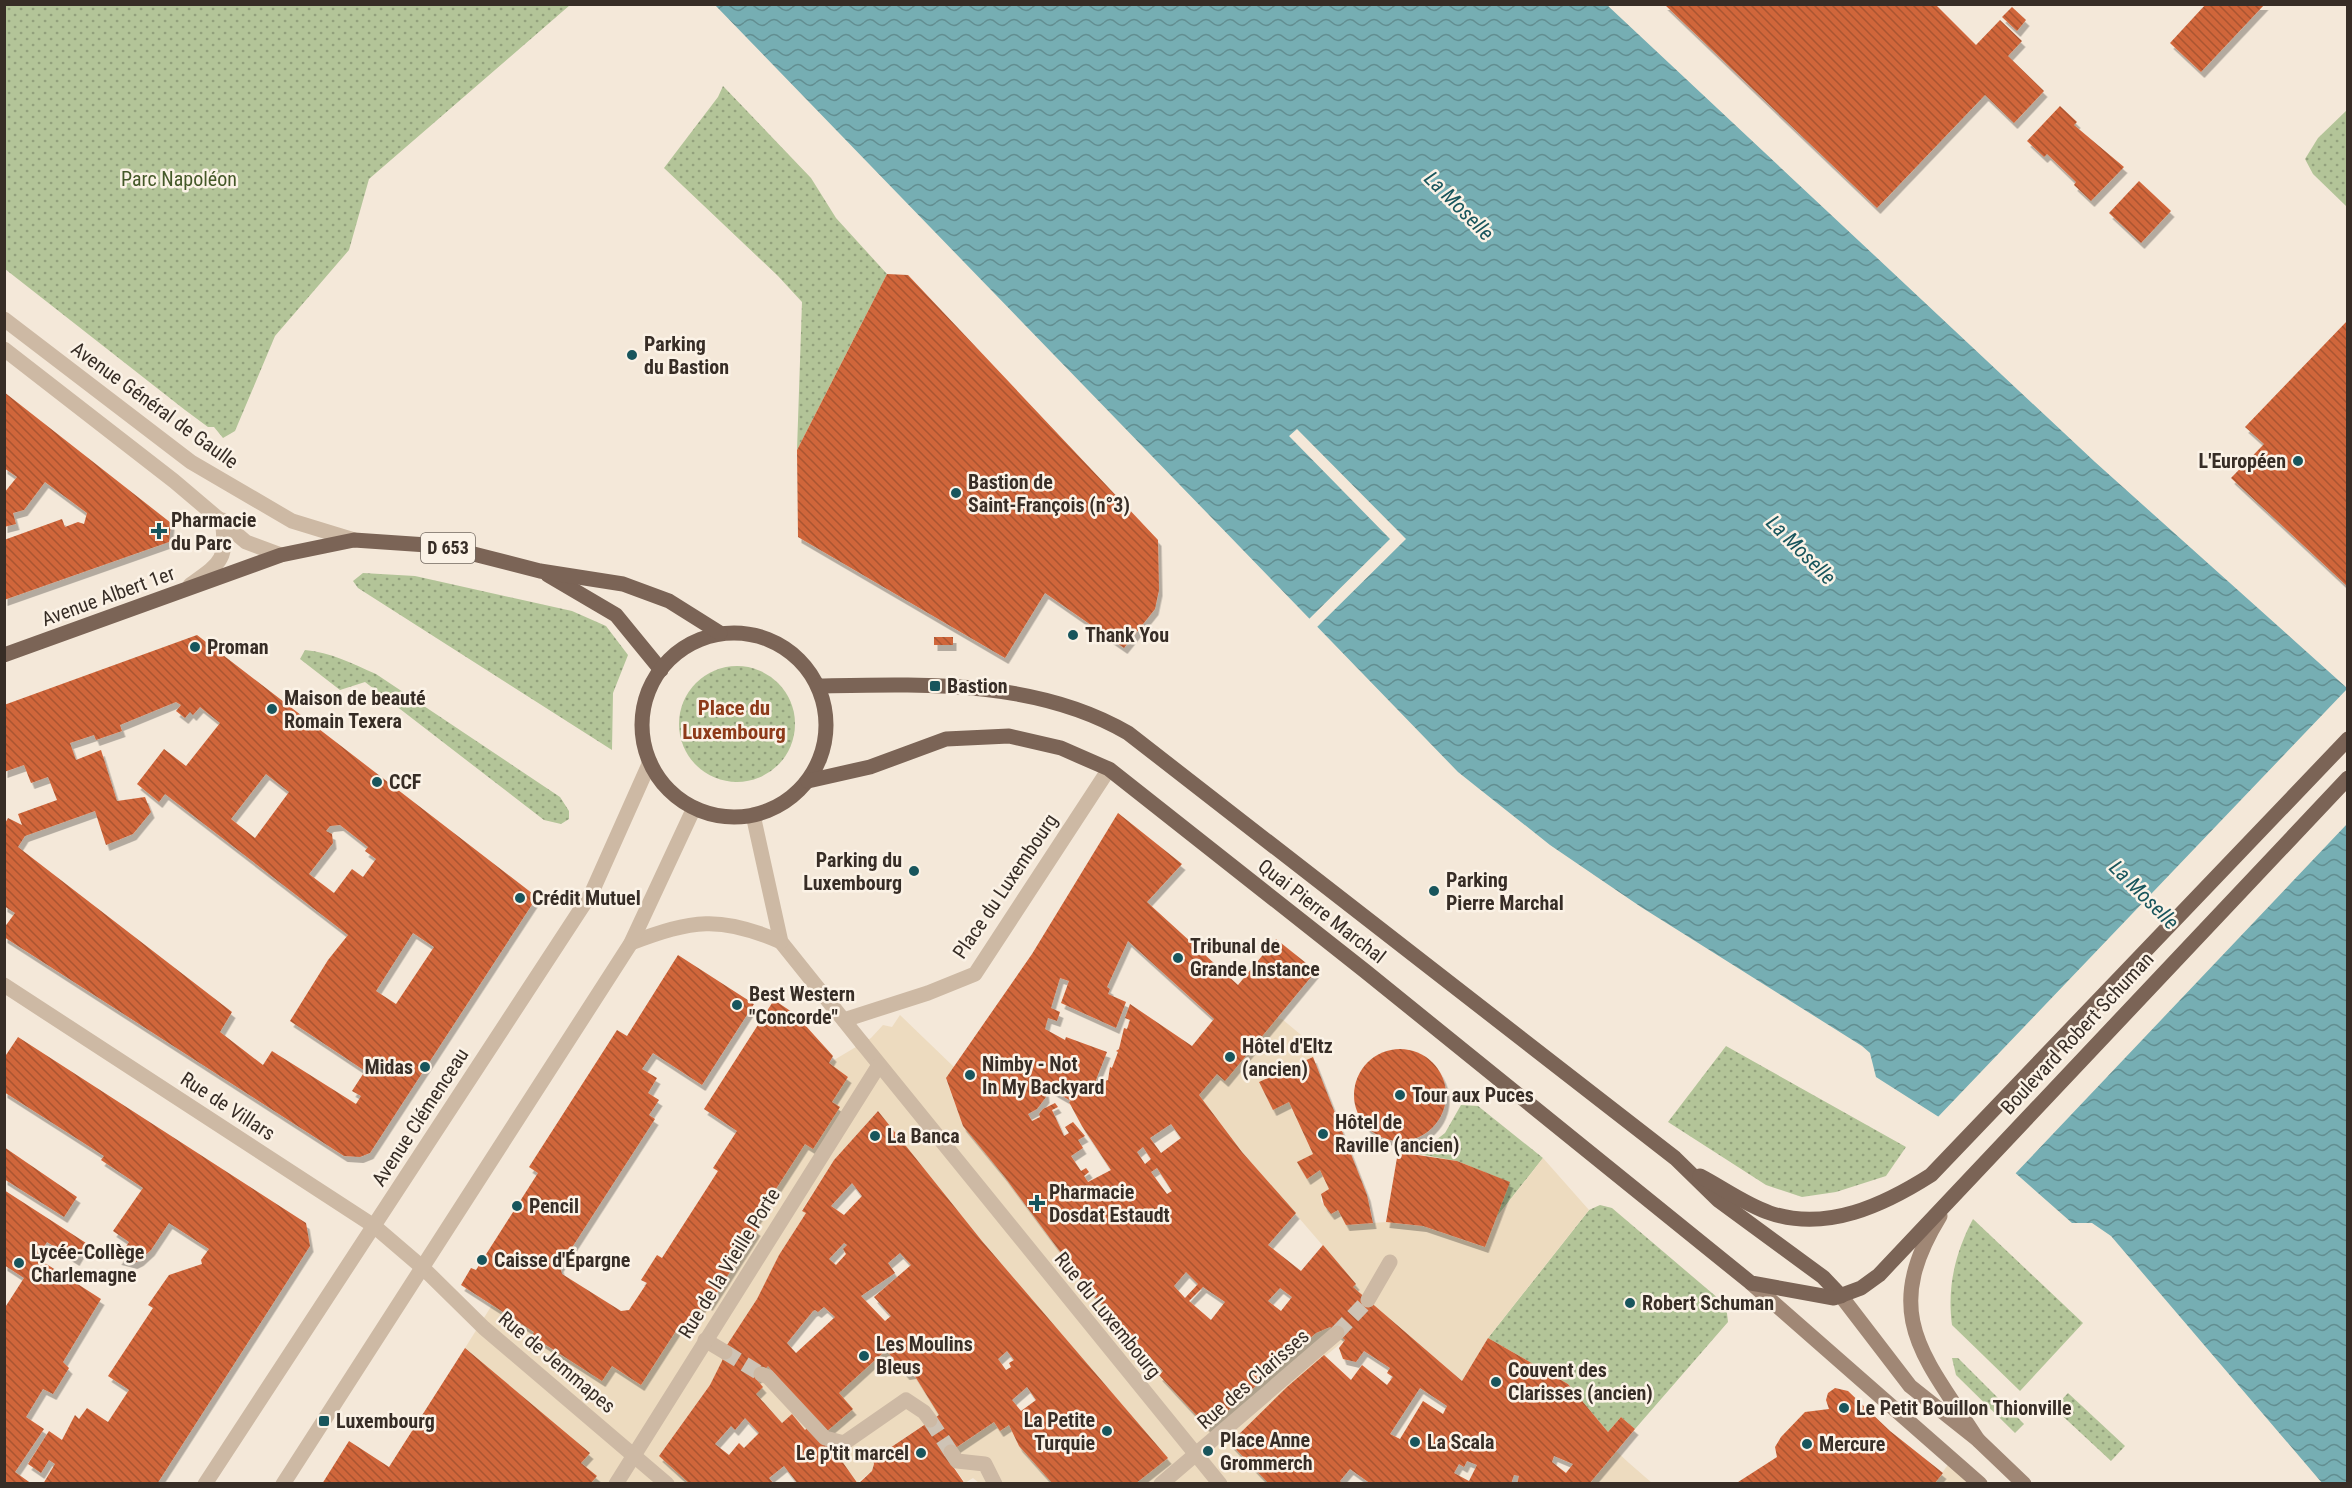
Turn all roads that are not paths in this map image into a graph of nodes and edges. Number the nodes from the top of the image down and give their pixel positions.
1 (4, 320) edge
2 (4, 349) edge
3 (222, 520) junction
4 (354, 540) junction
5 (281, 555) junction
6 (540, 571) junction
7 (180, 592) junction
8 (720, 633) junction
9 (4, 655) edge
10 (661, 670) junction
11 (818, 686) junction
12 (2348, 739) edge
13 (650, 762) junction
14 (1109, 770) junction
15 (2348, 778) edge
16 (808, 781) junction
17 (694, 808) junction
18 (753, 815) junction
19 (781, 942) junction
20 (631, 944) junction
21 (4, 985) edge
22 (844, 1020) junction
23 (879, 1065) junction
24 (1690, 1170) junction
25 (1931, 1175) joint
26 (1952, 1196) junction
27 (374, 1226) junction
28 (1390, 1262) dead end
29 (423, 1268) junction
30 (1751, 1283) junction
31 (1841, 1296) junction
32 (1368, 1300) tunnel mouth
33 (1337, 1333) tunnel mouth
34 (705, 1340) junction
35 (725, 1352) tunnel mouth
36 (761, 1374) tunnel mouth
37 (930, 1420) tunnel mouth
38 (1978, 1440) junction
39 (1191, 1450) junction
40 (951, 1452) tunnel mouth
41 (635, 1454) junction
42 (205, 1484) edge
43 (284, 1484) edge
44 (616, 1484) edge
45 (667, 1484) edge
46 (995, 1484) edge
47 (1161, 1484) edge
48 (1220, 1484) edge
49 (1980, 1484) edge
50 (2024, 1484) edge

1 - 4 street, Avenue Général de Gaulle
2 - 3 street
3 - 5 street
3 - 7 street
4 - 5 main road, Avenue Albert 1er / D 653
4 - 6 main road, Avenue Albert 1er / D 653
5 - 7 main road, Avenue Albert 1er / D 653
6 - 8 main road, Avenue Albert 1er / D 653
6 - 10 main road, Avenue Albert 1er / D 653
7 - 9 main road, Avenue Albert 1er / D 653
8 - 10 main road
8 - 11 main road
10 - 13 main road
11 - 16 main road
11 - 24 main road, Quai Pierre Marchal
12 - 25 main road, Boulevard Robert Schuman
13 - 17 main road
13 - 27 street, Avenue Clémenceau
14 - 16 main road, Quai Pierre Marchal
14 - 22 street, Place du Luxembourg
14 - 30 main road, Quai Pierre Marchal
15 - 26 main road, Boulevard Robert Schuman
16 - 18 main road
17 - 18 main road
17 - 20 street
18 - 19 street
19 - 20 street
19 - 22 street
20 - 29 street
21 - 27 street, Rue de Villars
22 - 23 street, Rue du Luxembourg
23 - 34 street, Rue de la Vieille Porte
23 - 39 street, Rue du Luxembourg
24 - 25 main road, Quai Pierre Marchal
24 - 31 main road, Quai Pierre Marchal
26 - 31 main road, Boulevard Robert Schuman
26 - 38 main road
27 - 29 street, Rue de Villars
27 - 42 street, Avenue Clémenceau
28 - 32 street
29 - 41 street, Rue de Jemmapes
29 - 43 street
30 - 31 main road, Quai Pierre Marchal
30 - 49 main road, Quai Pierre Marchal
31 - 38 main road
33 - 39 street, Rue des Clarisses
34 - 35 street
34 - 41 street, Rue de la Vieille Porte
36 - 37 street
38 - 50 main road
39 - 47 street, Rue des Clarisses
39 - 48 street
40 - 46 street
41 - 44 street, Rue de la Vieille Porte
41 - 45 street, Rue de Jemmapes

